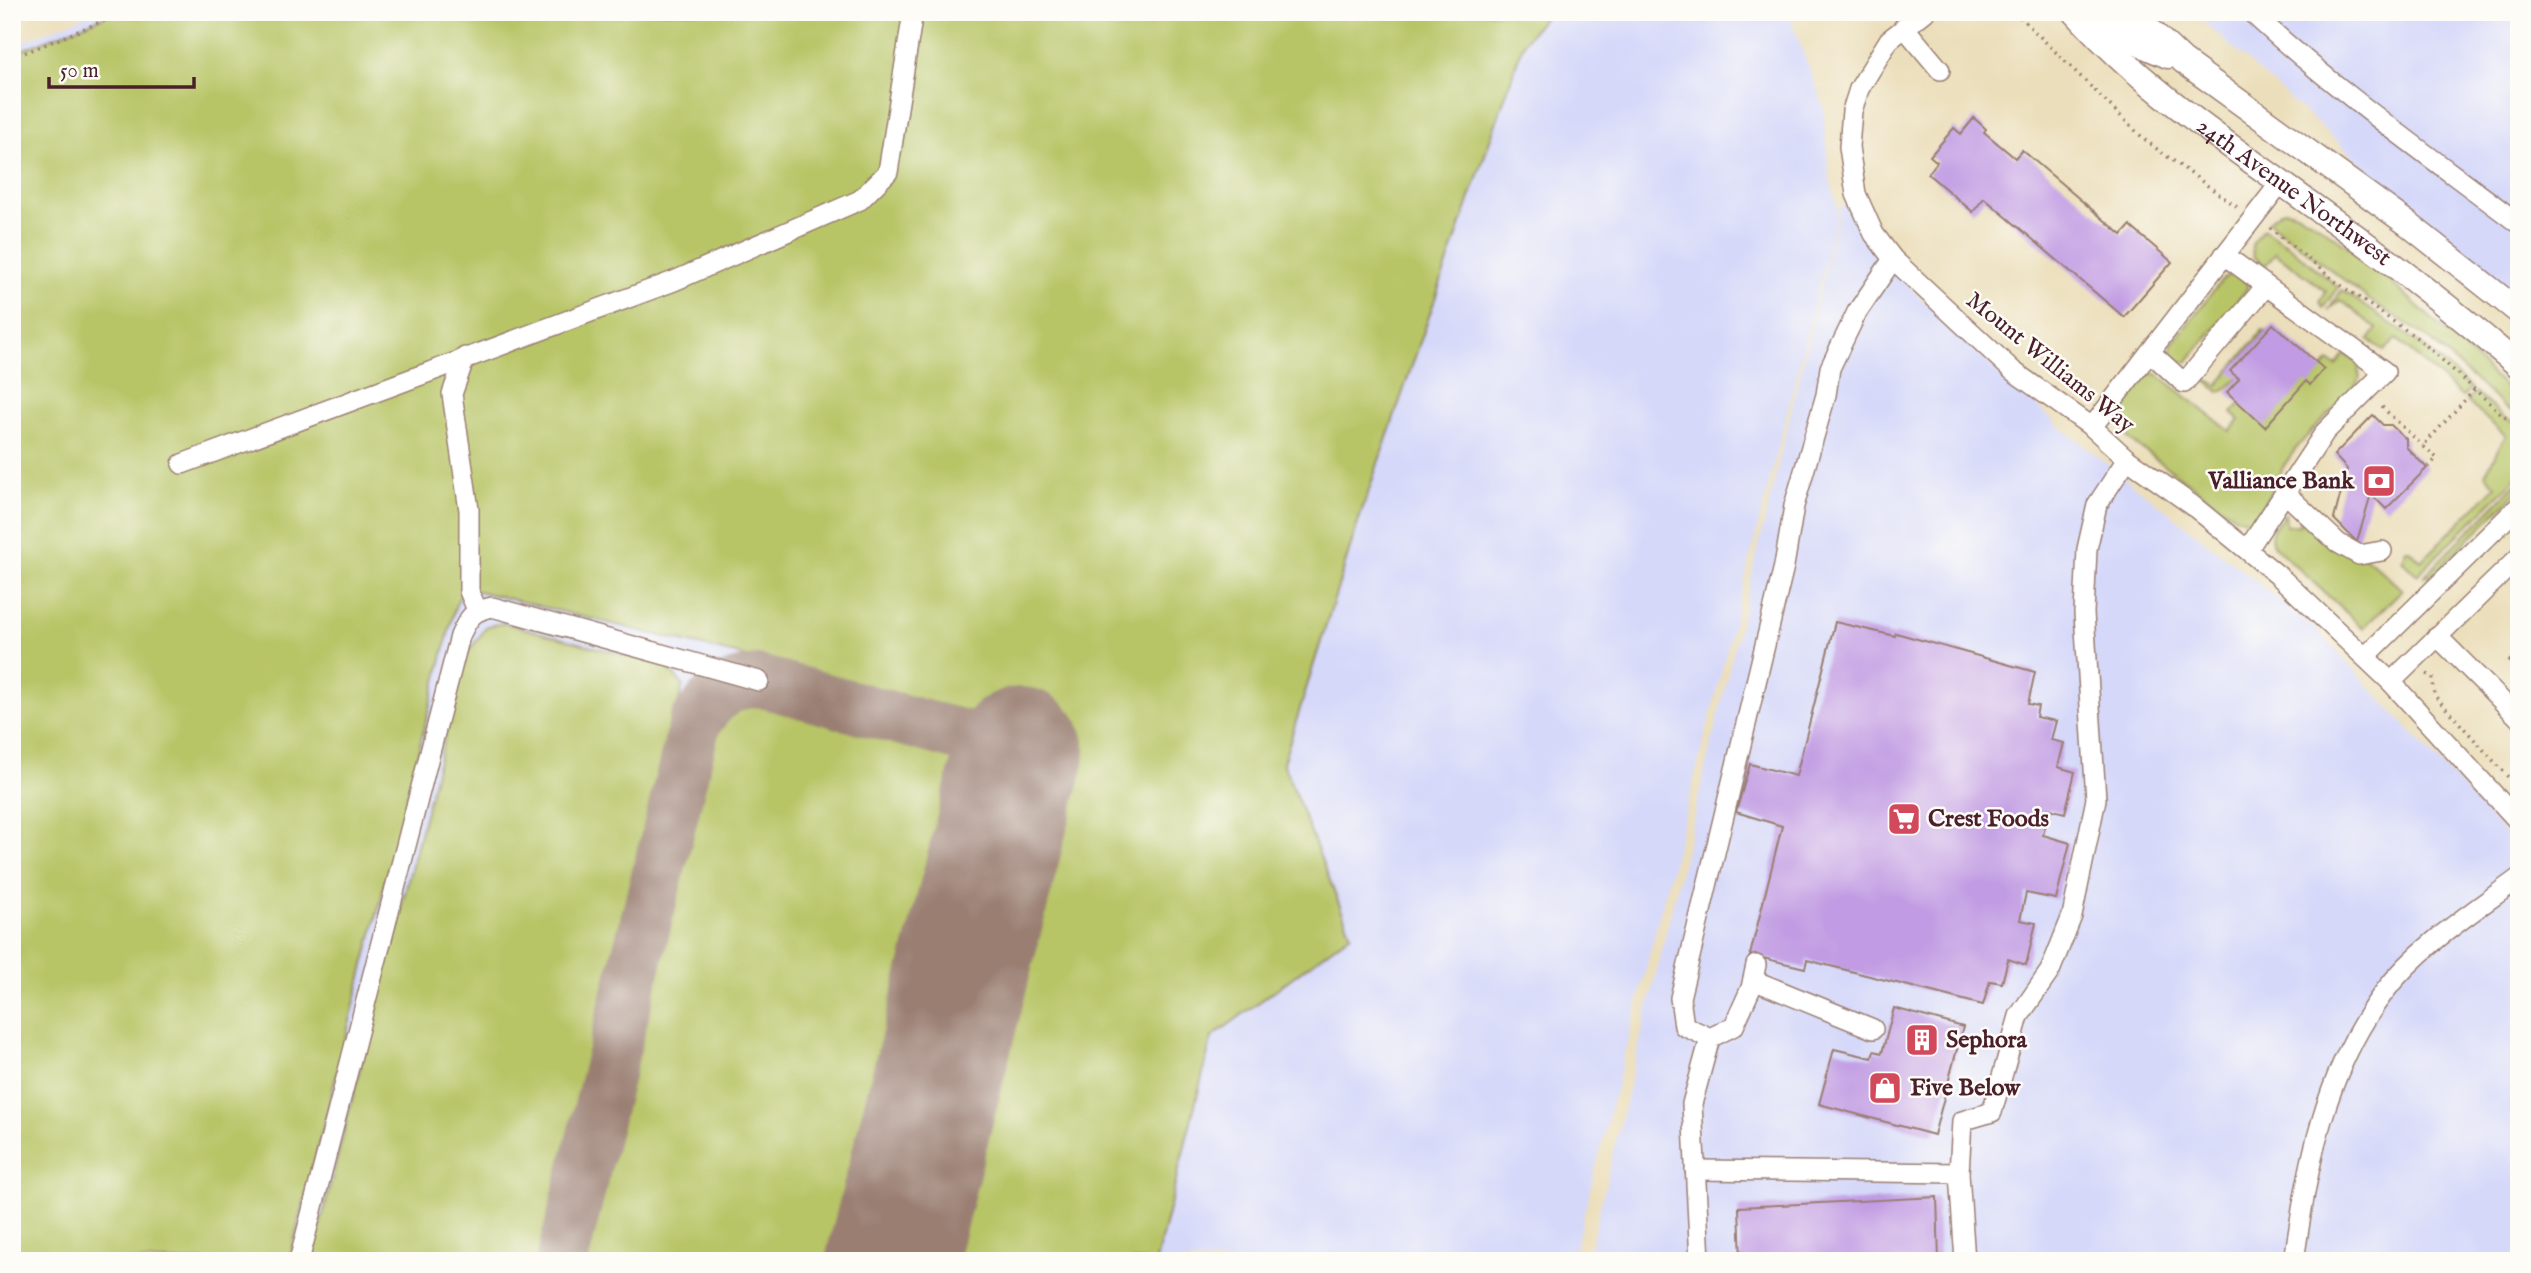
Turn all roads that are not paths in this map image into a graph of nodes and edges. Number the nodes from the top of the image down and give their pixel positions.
1 (913, 12) edge
2 (1925, 12) edge
3 (2075, 12) edge
4 (2104, 12) edge
5 (2131, 12) edge
6 (2251, 12) edge
7 (1904, 27) junction
8 (2187, 65) junction
9 (1940, 70) dead end
10 (2281, 182) junction
11 (2519, 224) edge
12 (2224, 255) junction
13 (1892, 259) junction
14 (2266, 286) junction
15 (2519, 313) edge
16 (2150, 352) junction
17 (465, 357) junction
18 (2519, 366) edge
19 (2092, 427) junction
20 (2127, 459) junction
21 (182, 464) dead end
22 (2285, 492) junction
23 (2519, 506) edge
24 (2248, 549) junction
25 (2382, 551) dead end
26 (2519, 557) edge
27 (477, 610) junction
28 (2437, 636) junction
29 (2366, 656) junction
30 (759, 681) dead end
31 (2391, 682) junction
32 (2519, 718) edge
33 (2519, 822) edge
34 (2519, 878) edge
35 (1873, 1029) dead end
36 (1710, 1038) junction
37 (1695, 1170) junction
38 (1959, 1173) junction
39 (299, 1261) edge
40 (1700, 1261) edge
41 (1965, 1261) edge
42 (2294, 1261) edge

1 - 17 street
2 - 7 street, Mount Williams Way
3 - 10 main road, 24th Avenue Northwest
4 - 8 main road
5 - 8 main road, 24th Avenue Northwest
6 - 11 street
7 - 9 street
7 - 13 street, Mount Williams Way
8 - 15 main road, 24th Avenue Northwest
10 - 12 street
10 - 18 main road, 24th Avenue Northwest
12 - 14 street
12 - 16 street
13 - 19 street, Mount Williams Way
13 - 36 street
14 - 16 street
14 - 22 street
16 - 19 street
17 - 21 street
17 - 27 street
19 - 20 street, Mount Williams Way
20 - 24 street, Mount Williams Way
20 - 38 street
22 - 24 street
22 - 25 street
23 - 29 street
24 - 29 street, Mount Williams Way
26 - 28 street
27 - 30 street
27 - 39 street
28 - 31 street
28 - 32 street
29 - 31 street, Mount Williams Way
31 - 33 street
34 - 42 street
35 - 36 street
36 - 37 street
37 - 38 street
37 - 40 street
38 - 41 street

